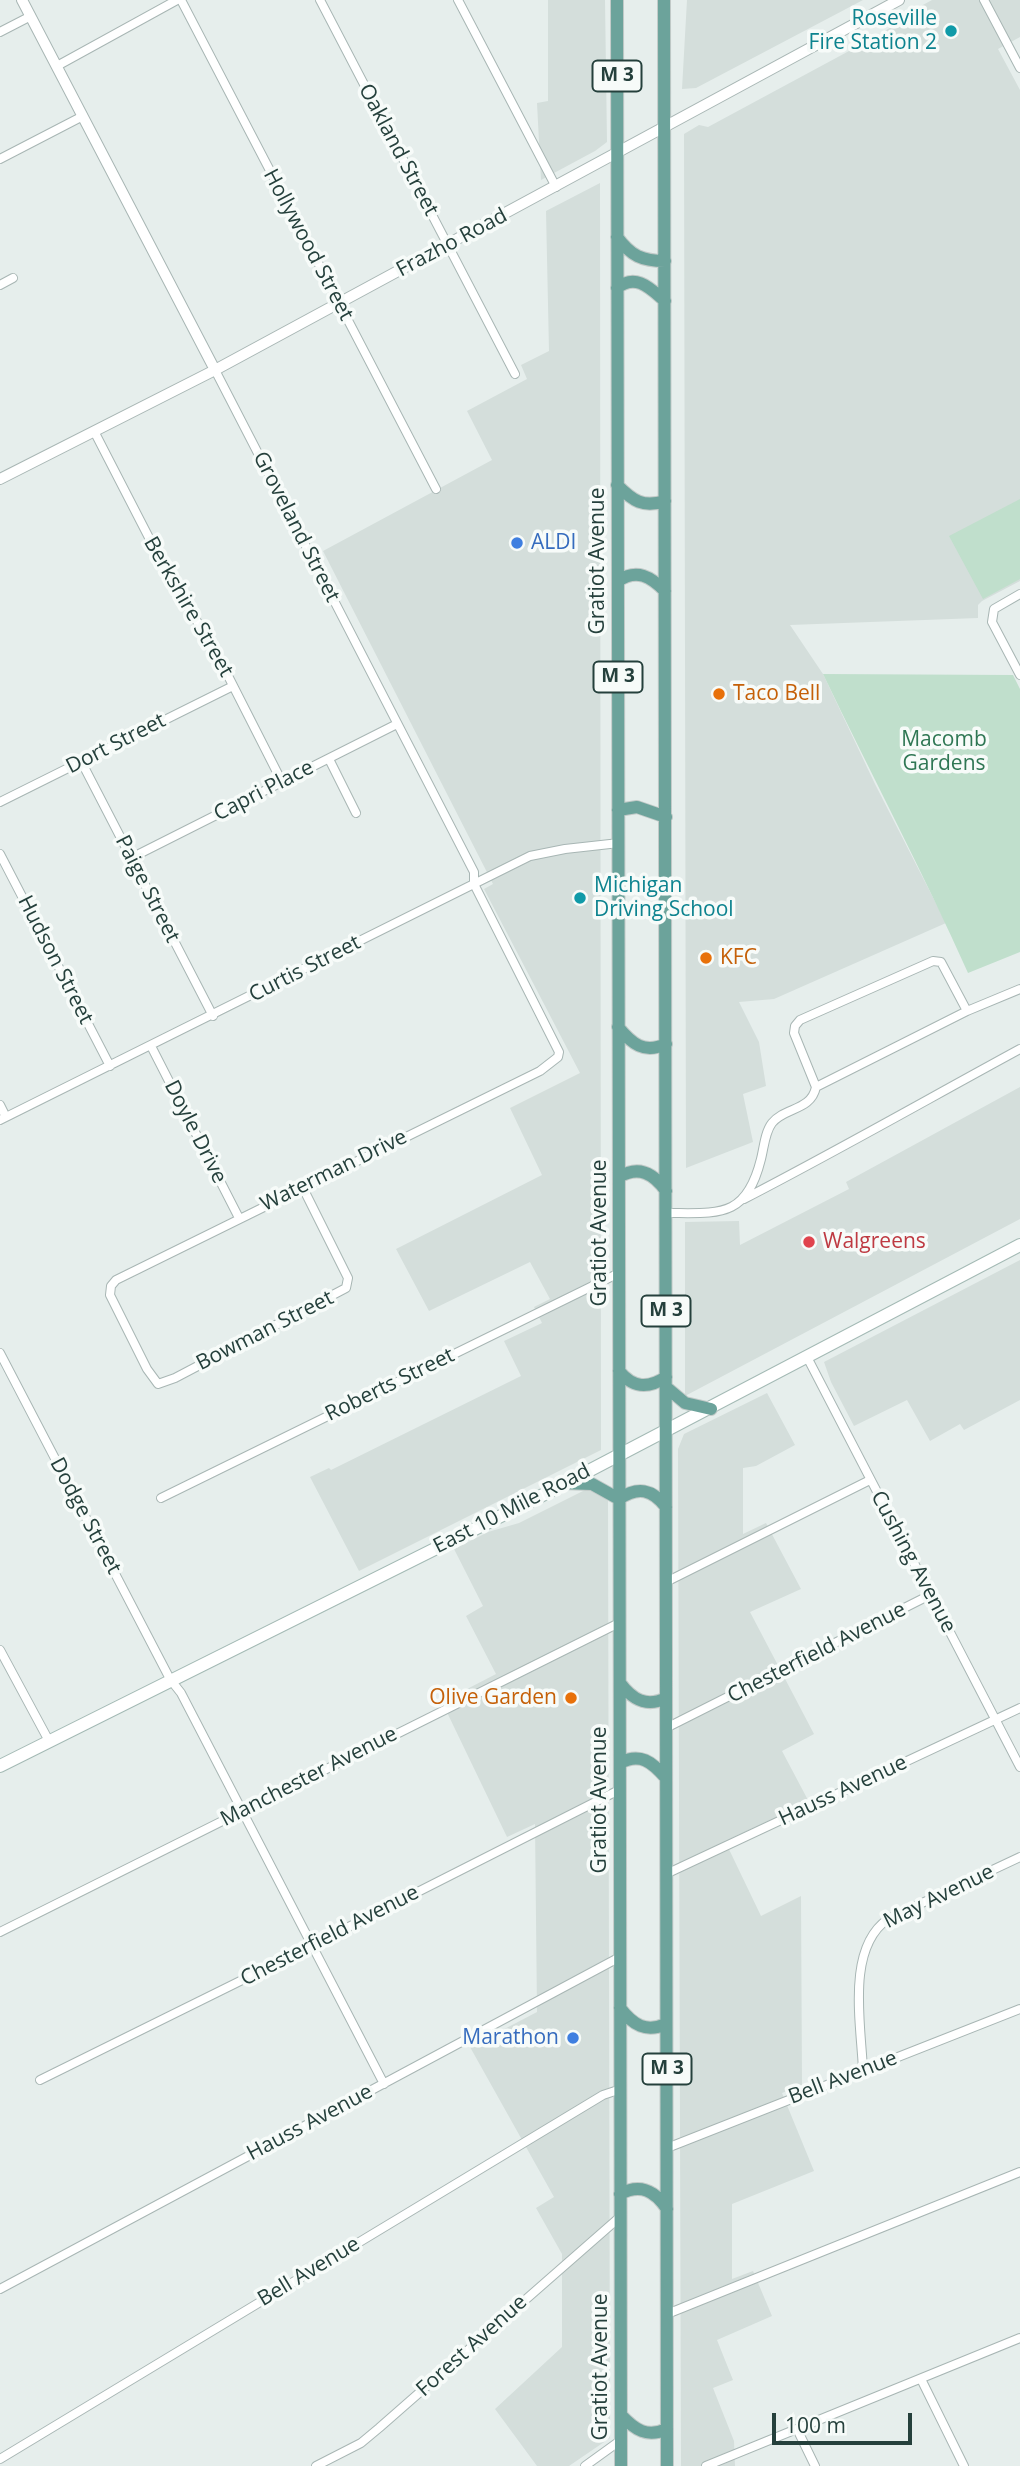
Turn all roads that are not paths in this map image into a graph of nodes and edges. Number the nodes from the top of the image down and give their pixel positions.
1 (22, 0) edge
2 (179, 0) edge
3 (320, 0) edge
4 (458, 0) edge
5 (617, 0) edge
6 (664, 0) edge
7 (899, 0) edge
8 (984, 0) edge
9 (31, 16) junction
10 (0, 32) edge
11 (57, 66) junction
12 (1020, 68) edge
13 (83, 116) junction
14 (664, 127) junction
15 (617, 153) junction
16 (0, 159) edge
17 (556, 187) junction
18 (617, 236) junction
19 (448, 245) junction
20 (665, 261) junction
21 (13, 278) dead end
22 (0, 285) edge
23 (617, 288) junction
24 (665, 301) junction
25 (339, 303) junction
26 (215, 370) junction
27 (515, 374) dead end
28 (94, 431) junction
29 (2, 474) edge
30 (617, 485) junction
31 (436, 489) dead end
32 (665, 501) junction
33 (618, 580) junction
34 (665, 592) junction
35 (1020, 594) edge
36 (1020, 675) edge
37 (233, 686) junction
38 (397, 724) junction
39 (329, 759) junction
40 (81, 761) junction
41 (282, 782) junction
42 (0, 802) edge
43 (618, 810) junction
44 (355, 813) dead end
45 (666, 817) junction
46 (618, 844) junction
47 (0, 854) edge
48 (131, 858) junction
49 (474, 884) junction
50 (1020, 989) edge
51 (967, 1011) junction
52 (213, 1016) junction
53 (618, 1027) junction
54 (666, 1044) junction
55 (151, 1046) junction
56 (1020, 1049) edge
57 (558, 1058) joint
58 (110, 1066) junction
59 (816, 1087) junction
60 (0, 1105) edge
61 (3, 1119) edge
62 (619, 1177) junction
63 (303, 1188) junction
64 (666, 1191) junction
65 (744, 1199) junction
66 (666, 1213) junction
67 (239, 1217) junction
68 (1020, 1245) edge
69 (619, 1273) junction
70 (111, 1286) joint
71 (0, 1353) edge
72 (807, 1357) junction
73 (619, 1371) junction
74 (666, 1382) junction
75 (711, 1409) junction
76 (666, 1432) junction
77 (619, 1456) junction
78 (870, 1480) junction
79 (562, 1483) junction
80 (161, 1498) dead end
81 (619, 1499) junction
82 (666, 1507) junction
83 (666, 1582) junction
84 (930, 1595) junction
85 (619, 1623) junction
86 (0, 1650) edge
87 (170, 1679) junction
88 (620, 1683) junction
89 (666, 1698) junction
90 (1020, 1707) edge
91 (997, 1720) junction
92 (666, 1728) junction
93 (49, 1741) junction
94 (620, 1763) junction
95 (0, 1766) edge
96 (1020, 1767) edge
97 (666, 1778) junction
98 (620, 1790) junction
99 (242, 1811) junction
100 (1020, 1857) edge
101 (666, 1874) junction
102 (0, 1932) edge
103 (311, 1946) junction
104 (620, 1957) junction
105 (620, 2008) junction
106 (1020, 2009) edge
107 (666, 2024) junction
108 (863, 2070) junction
109 (40, 2080) dead end
110 (384, 2084) junction
111 (621, 2089) junction
112 (667, 2148) junction
113 (1020, 2172) edge
114 (620, 2194) junction
115 (667, 2209) junction
116 (621, 2216) junction
117 (0, 2289) edge
118 (667, 2314) junction
119 (1020, 2338) edge
120 (921, 2379) junction
121 (621, 2415) junction
122 (667, 2429) junction
123 (797, 2429) junction
124 (621, 2441) junction
125 (0, 2459) edge
126 (316, 2466) edge
127 (585, 2466) edge
128 (621, 2466) edge
129 (667, 2466) edge
130 (706, 2466) edge
131 (815, 2466) edge
132 (964, 2466) edge

1 - 9 street, Groveland Street
2 - 11 street
2 - 25 street, Hollywood Street
3 - 19 street, Oakland Street
4 - 17 street
5 - 15 main road, Gratiot Avenue / M 3
6 - 14 main road, M 3
7 - 14 street, Frazho Road
8 - 12 street
9 - 10 street
9 - 11 street, Groveland Street
11 - 13 street, Groveland Street
13 - 16 street
13 - 26 street, Groveland Street
14 - 15 street, Frazho Road
14 - 20 main road, M 3
15 - 17 street, Frazho Road
15 - 18 main road, Gratiot Avenue / M 3
17 - 19 street, Frazho Road
18 - 20 main road
18 - 23 main road, Gratiot Avenue / M 3
19 - 25 street, Frazho Road
19 - 27 street, Oakland Street
20 - 24 main road, M 3
21 - 22 street
23 - 24 main road
23 - 30 main road, Gratiot Avenue / M 3
24 - 32 main road, M 3
25 - 26 street, Frazho Road
25 - 31 street, Hollywood Street
26 - 28 street, Frazho Road
26 - 38 street, Groveland Street
28 - 29 street, Frazho Road
28 - 37 street, Berkshire Street
30 - 32 main road
30 - 33 main road, Gratiot Avenue / M 3
32 - 34 main road, M 3
33 - 34 main road
33 - 43 main road, Gratiot Avenue / M 3
34 - 45 main road, M 3
35 - 36 street
37 - 40 street, Dort Street
37 - 41 street, Berkshire Street
38 - 39 street, Capri Place
38 - 49 street, Groveland Street
39 - 41 street, Capri Place
39 - 44 street
40 - 42 street, Dort Street
40 - 48 street, Paige Street
41 - 48 street, Capri Place
43 - 45 main road
43 - 46 main road, Gratiot Avenue / M 3
45 - 54 main road, M 3
46 - 49 street, Curtis Street
46 - 53 main road, Gratiot Avenue / M 3
47 - 58 street, Hudson Street
48 - 52 street, Paige Street
49 - 52 street, Curtis Street
49 - 57 street, Groveland Street
50 - 51 street
51 - 59 street
51 - 59 street
52 - 55 street, Curtis Street
53 - 54 main road
53 - 62 main road, Gratiot Avenue / M 3
54 - 64 main road, M 3
55 - 58 street, Curtis Street
55 - 67 street, Doyle Drive
56 - 65 street
57 - 63 street, Waterman Drive
58 - 61 street, Curtis Street
59 - 65 street
60 - 61 street
62 - 64 main road
62 - 69 main road, Gratiot Avenue / M 3
63 - 67 street, Waterman Drive
63 - 70 street, Bowman Street
64 - 66 main road, M 3
65 - 66 street
66 - 74 main road, M 3
67 - 70 street, Waterman Drive
68 - 72 main road, East 10 Mile Road
69 - 73 main road, Gratiot Avenue / M 3
69 - 80 street, Roberts Street
71 - 87 street, Dodge Street
72 - 75 main road, East 10 Mile Road
72 - 78 street, Cushing Avenue
73 - 74 main road
73 - 77 main road, Gratiot Avenue / M 3
74 - 75 main road
74 - 76 main road, M 3
75 - 76 main road, East 10 Mile Road
76 - 77 main road, East 10 Mile Road
76 - 82 main road, M 3
77 - 79 main road, East 10 Mile Road
77 - 81 main road, Gratiot Avenue / M 3
78 - 83 street
78 - 84 street, Cushing Avenue
79 - 81 main road
79 - 87 main road, East 10 Mile Road
81 - 82 main road
81 - 85 main road, Gratiot Avenue / M 3
82 - 83 main road, M 3
83 - 89 main road, M 3
84 - 91 street, Cushing Avenue
84 - 92 street, Chesterfield Avenue
85 - 88 main road, Gratiot Avenue / M 3
85 - 99 street, Manchester Avenue
86 - 93 street
87 - 93 main road, East 10 Mile Road
87 - 99 street, Dodge Street
88 - 89 main road
88 - 94 main road, Gratiot Avenue / M 3
89 - 92 main road, M 3
90 - 91 street, Hauss Avenue
91 - 96 street, Cushing Avenue
91 - 101 street, Hauss Avenue
92 - 97 main road, M 3
93 - 95 main road, East 10 Mile Road
94 - 97 main road
94 - 98 main road, Gratiot Avenue / M 3
97 - 101 main road, M 3
98 - 103 street, Chesterfield Avenue
98 - 104 main road, Gratiot Avenue / M 3
99 - 102 street, Manchester Avenue
99 - 103 street, Dodge Street
100 - 108 street, May Avenue
101 - 107 main road, M 3
103 - 109 street, Chesterfield Avenue
103 - 110 street, Dodge Street
104 - 105 main road, Gratiot Avenue / M 3
104 - 110 street, Hauss Avenue
105 - 107 main road
105 - 111 main road, Gratiot Avenue / M 3
106 - 108 street, Bell Avenue
107 - 112 main road, M 3
108 - 112 street, Bell Avenue
110 - 117 street, Hauss Avenue
111 - 114 main road, Gratiot Avenue / M 3
111 - 125 street, Bell Avenue
112 - 115 main road, M 3
113 - 118 street
114 - 115 main road
114 - 116 main road, Gratiot Avenue / M 3
115 - 118 main road, M 3
116 - 121 main road, Gratiot Avenue / M 3
116 - 126 street, Forest Avenue
118 - 122 main road, M 3
119 - 120 street
120 - 123 street
120 - 132 street
121 - 122 main road
121 - 124 main road, Gratiot Avenue / M 3
122 - 129 main road, M 3
123 - 130 street
123 - 131 street
124 - 127 street
124 - 128 main road, Gratiot Avenue / M 3

